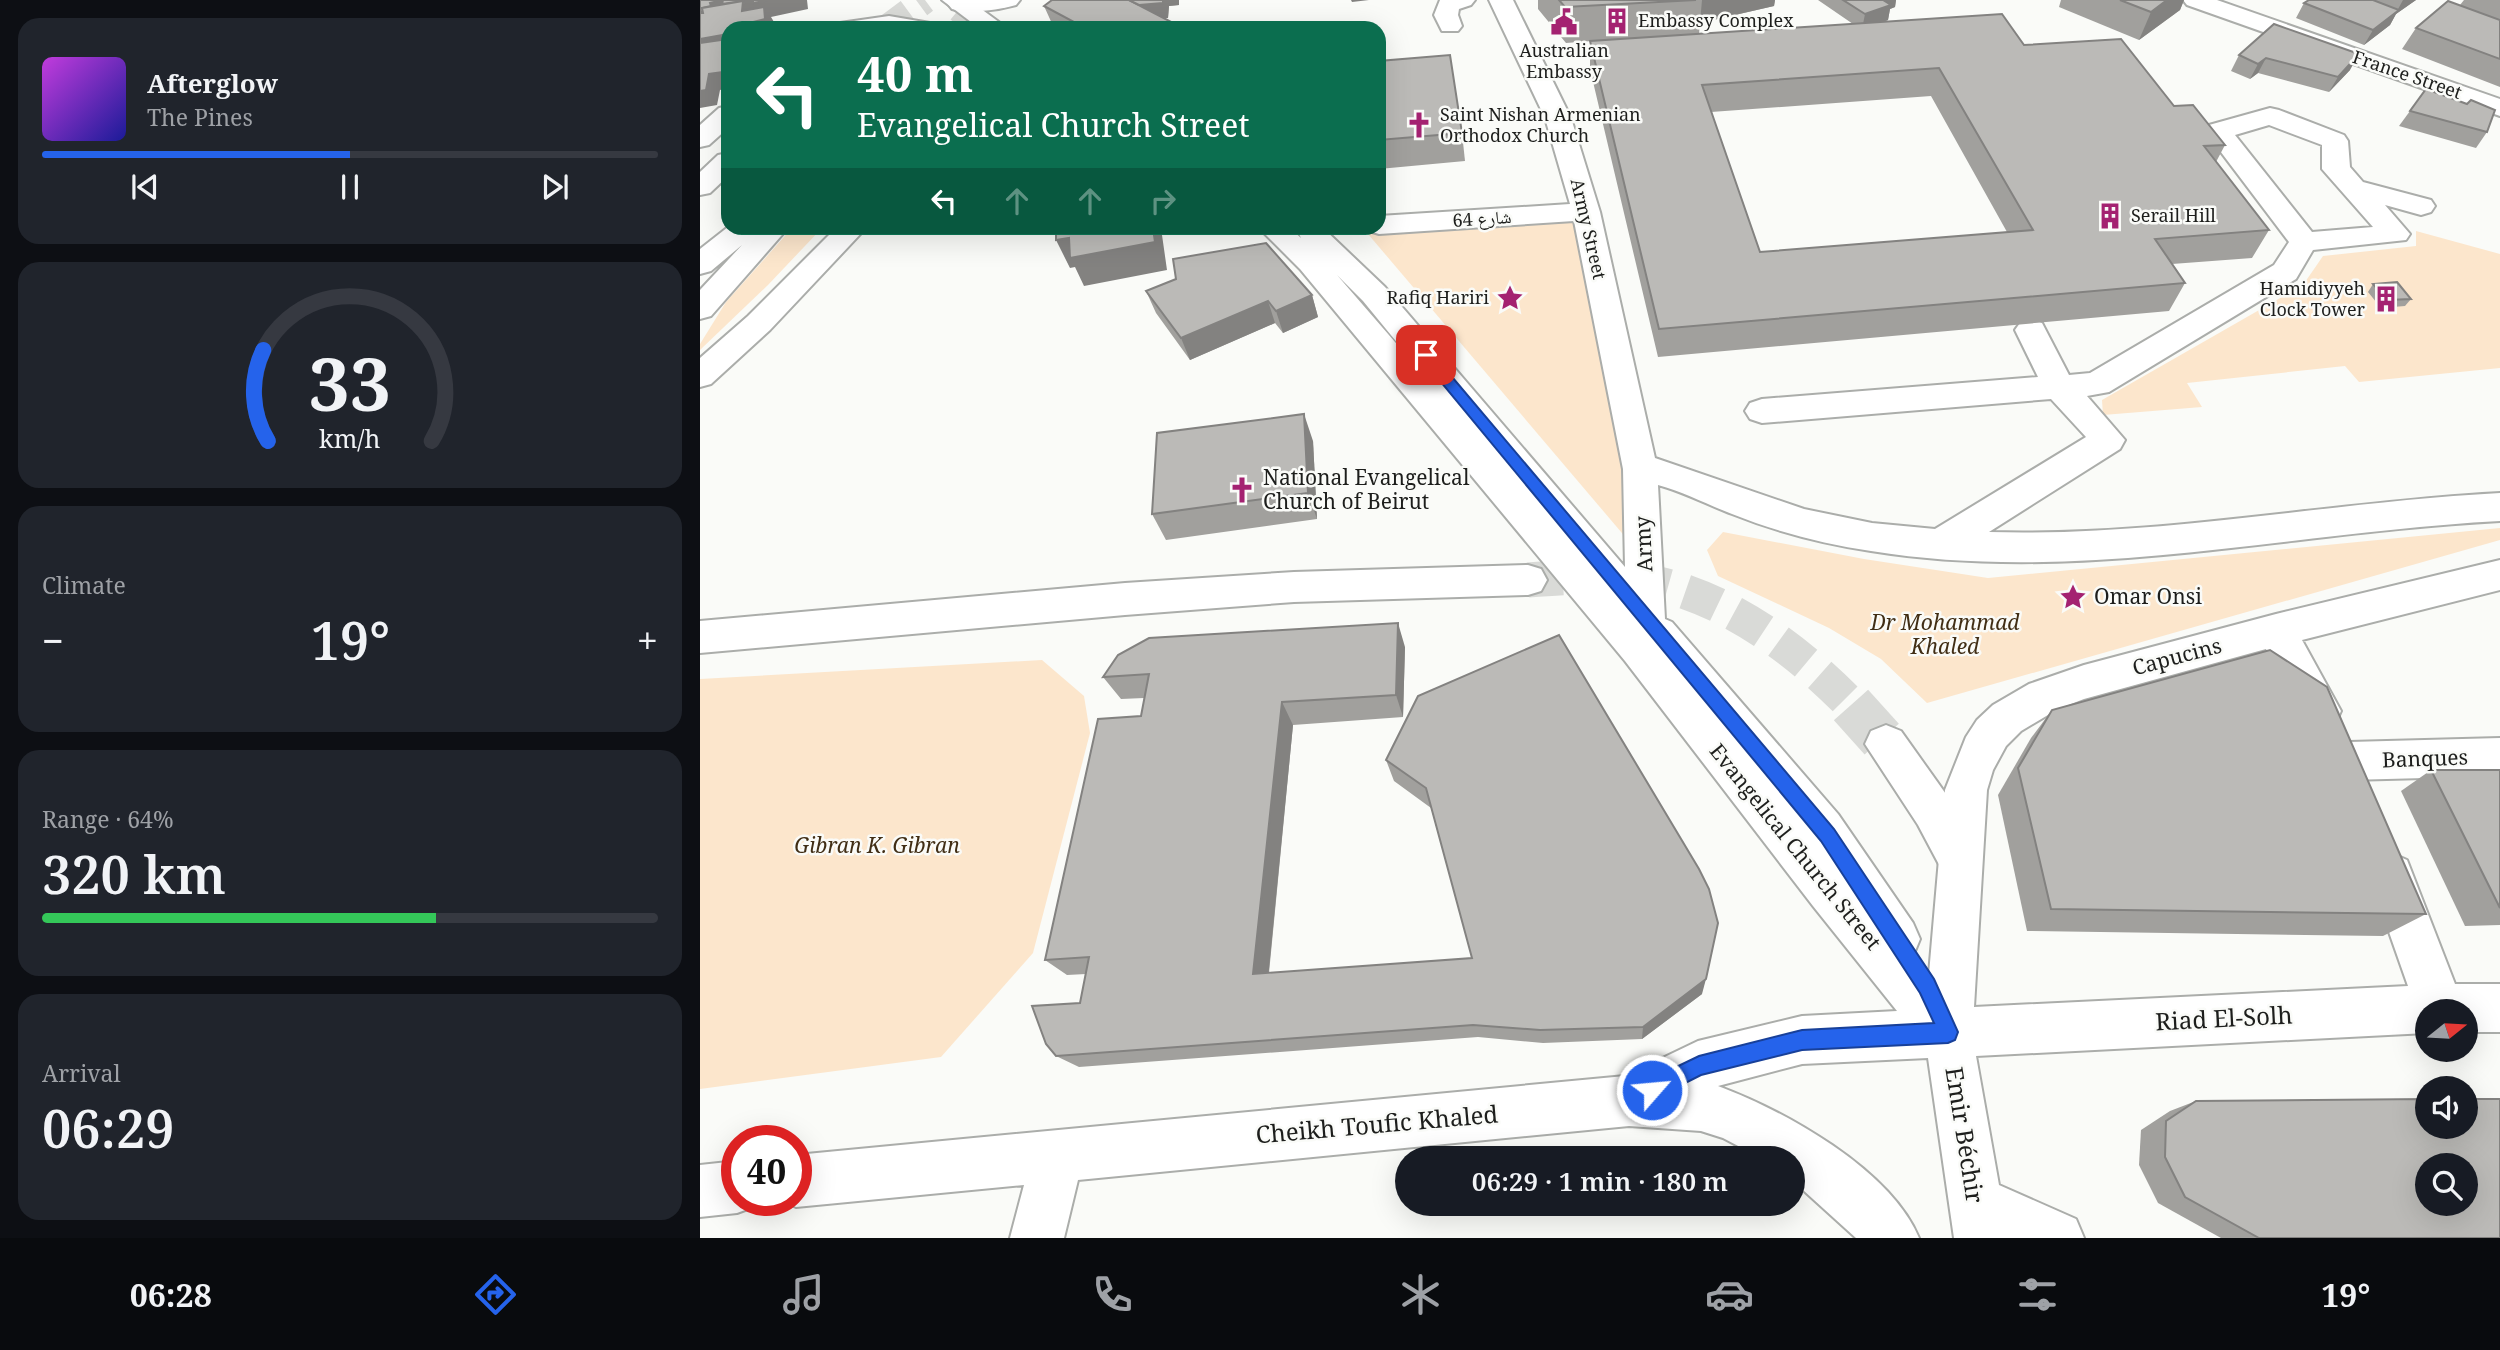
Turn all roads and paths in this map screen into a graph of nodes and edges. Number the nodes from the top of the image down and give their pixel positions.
1 (1008, 0) edge
2 (1031, 0) edge
3 (1463, 0) edge
4 (1501, 0) edge
5 (2195, 0) edge
6 (957, 2) edge
7 (849, 17) edge
8 (876, 21) edge
9 (985, 21) edge
10 (1016, 21) edge
11 (1450, 26) dead end
12 (2500, 108) edge
13 (721, 120) edge
14 (700, 139) edge
15 (721, 168) edge
16 (700, 187) edge
17 (2355, 188) junction
18 (2421, 206) dead end
19 (1586, 212) junction
20 (1386, 225) edge
21 (736, 235) edge
22 (768, 235) edge
23 (845, 235) edge
24 (1296, 235) edge
25 (2304, 242) junction
26 (700, 264) edge
27 (700, 309) edge
28 (2031, 330) edge
29 (700, 376) edge
30 (2059, 387) junction
31 (1762, 411) dead end
32 (1640, 469) junction
33 (2500, 507) edge
34 (1940, 544) junction
35 (2500, 575) edge
36 (1528, 580) tunnel mouth
37 (1635, 626) junction
38 (2276, 629) junction
39 (700, 637) edge
40 (1886, 744) tunnel mouth
41 (2500, 757) edge
42 (2363, 800) junction
43 (1959, 857) junction
44 (2437, 999) edge
45 (2478, 1007) edge
46 (2500, 1007) edge
47 (2415, 1009) edge
48 (1948, 1032) junction
49 (1629, 1101) junction
50 (1058, 1155) junction
51 (812, 1179) edge
52 (721, 1189) edge
53 (700, 1191) edge
54 (1978, 1219) edge
55 (1037, 1238) edge
56 (1892, 1238) edge
57 (2057, 1238) edge

1 - 6 main road
2 - 10 main road
3 - 11 main road
4 - 19 main road, Army Street
5 - 12 main road, France Street
6 - 9 main road
7 - 8 main road
13 - 14 main road
15 - 16 main road
17 - 18 main road
17 - 25 main road
17 - 25 main road
19 - 20 main road, شارع 64
19 - 32 main road, Army Street
21 - 26 main road
22 - 27 main road
23 - 29 main road
24 - 37 main road, Evangelical Church Street
25 - 30 main road
28 - 30 main road
30 - 31 main road
30 - 34 main road
32 - 34 main road
32 - 37 main road, Army
33 - 34 main road
35 - 38 main road, Capucins
36 - 39 main road
37 - 48 main road, Evangelical Church Street
38 - 42 main road
38 - 43 main road, Capucins
40 - 43 main road
41 - 42 main road, Banques
42 - 44 main road
43 - 48 main road, Capucins
45 - 46 main road, Riad El-Solh
47 - 48 main road, Riad El-Solh
48 - 49 main road, Cheikh Toufic Khaled
48 - 54 main road, Emir Béchir
49 - 50 main road, Cheikh Toufic Khaled
49 - 56 main road
50 - 51 main road, Cheikh Toufic Khaled
50 - 55 main road
52 - 53 main road
54 - 57 main road

